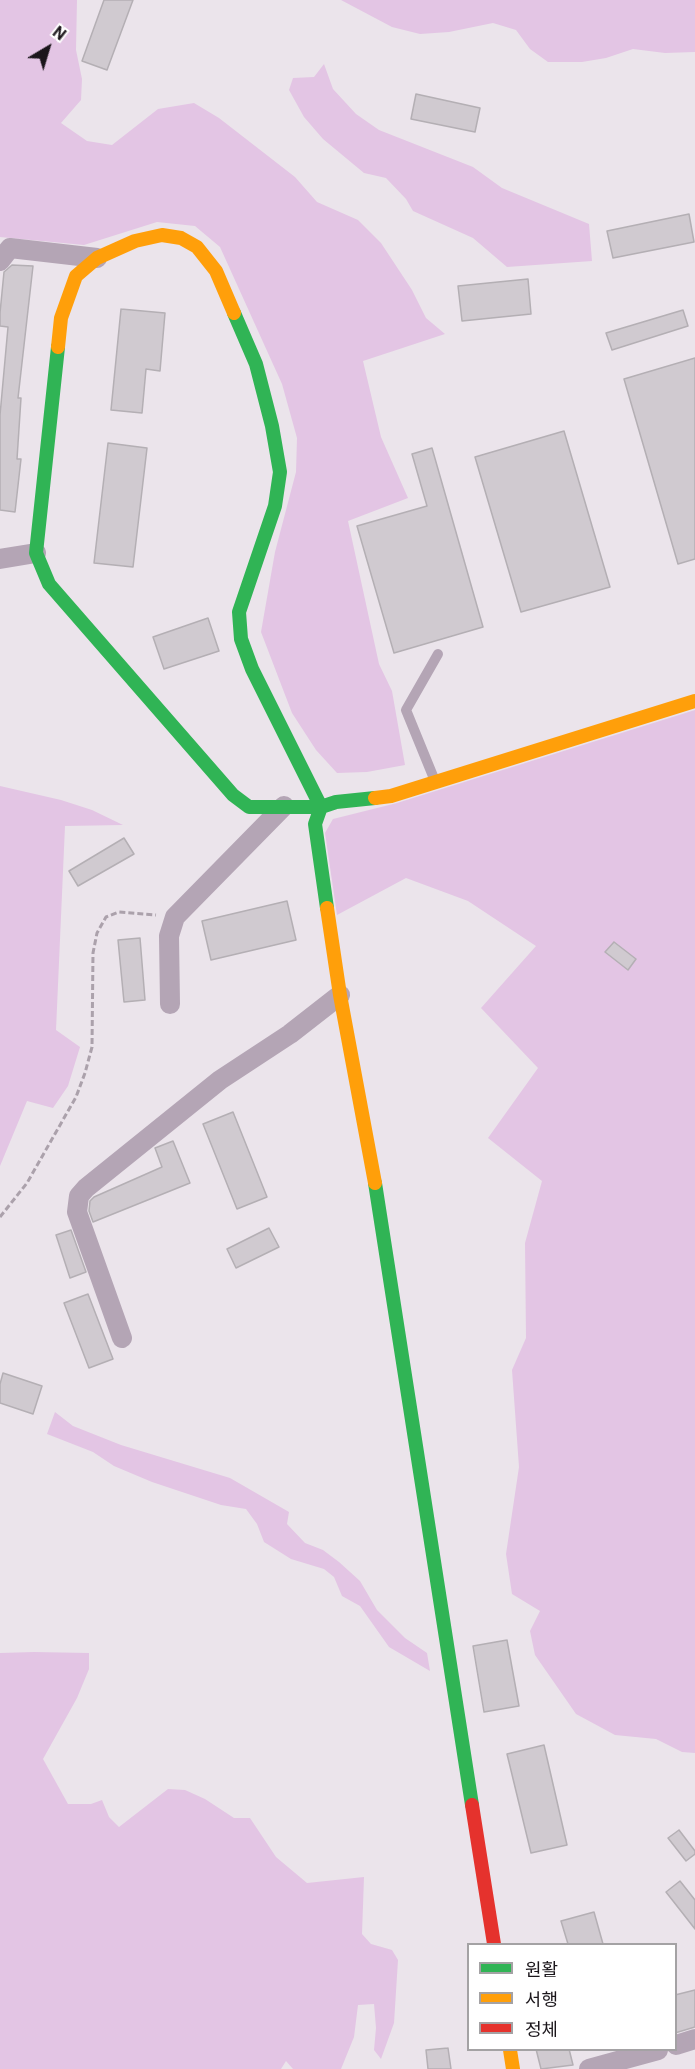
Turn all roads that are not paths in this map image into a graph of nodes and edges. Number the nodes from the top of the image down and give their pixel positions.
1 (97, 258) junction
2 (0, 261) edge
3 (36, 553) junction
4 (0, 559) edge
5 (438, 654) dead end
6 (695, 701) edge
7 (435, 782) junction
8 (284, 806) junction
9 (321, 807) junction
10 (340, 995) junction
11 (170, 1004) dead end
12 (122, 1338) dead end
13 (494, 1943) edge
14 (695, 2039) edge
15 (677, 2044) edge
16 (510, 2051) edge
17 (651, 2051) edge
18 (513, 2069) edge
19 (590, 2069) edge

1 - 2 street
1 - 3 street
1 - 9 street
3 - 4 street
3 - 8 street
5 - 7 lane
6 - 7 street
7 - 9 street
8 - 9 street
8 - 11 street
9 - 10 street
10 - 12 street
10 - 13 street
14 - 15 street
16 - 18 street
17 - 19 street

